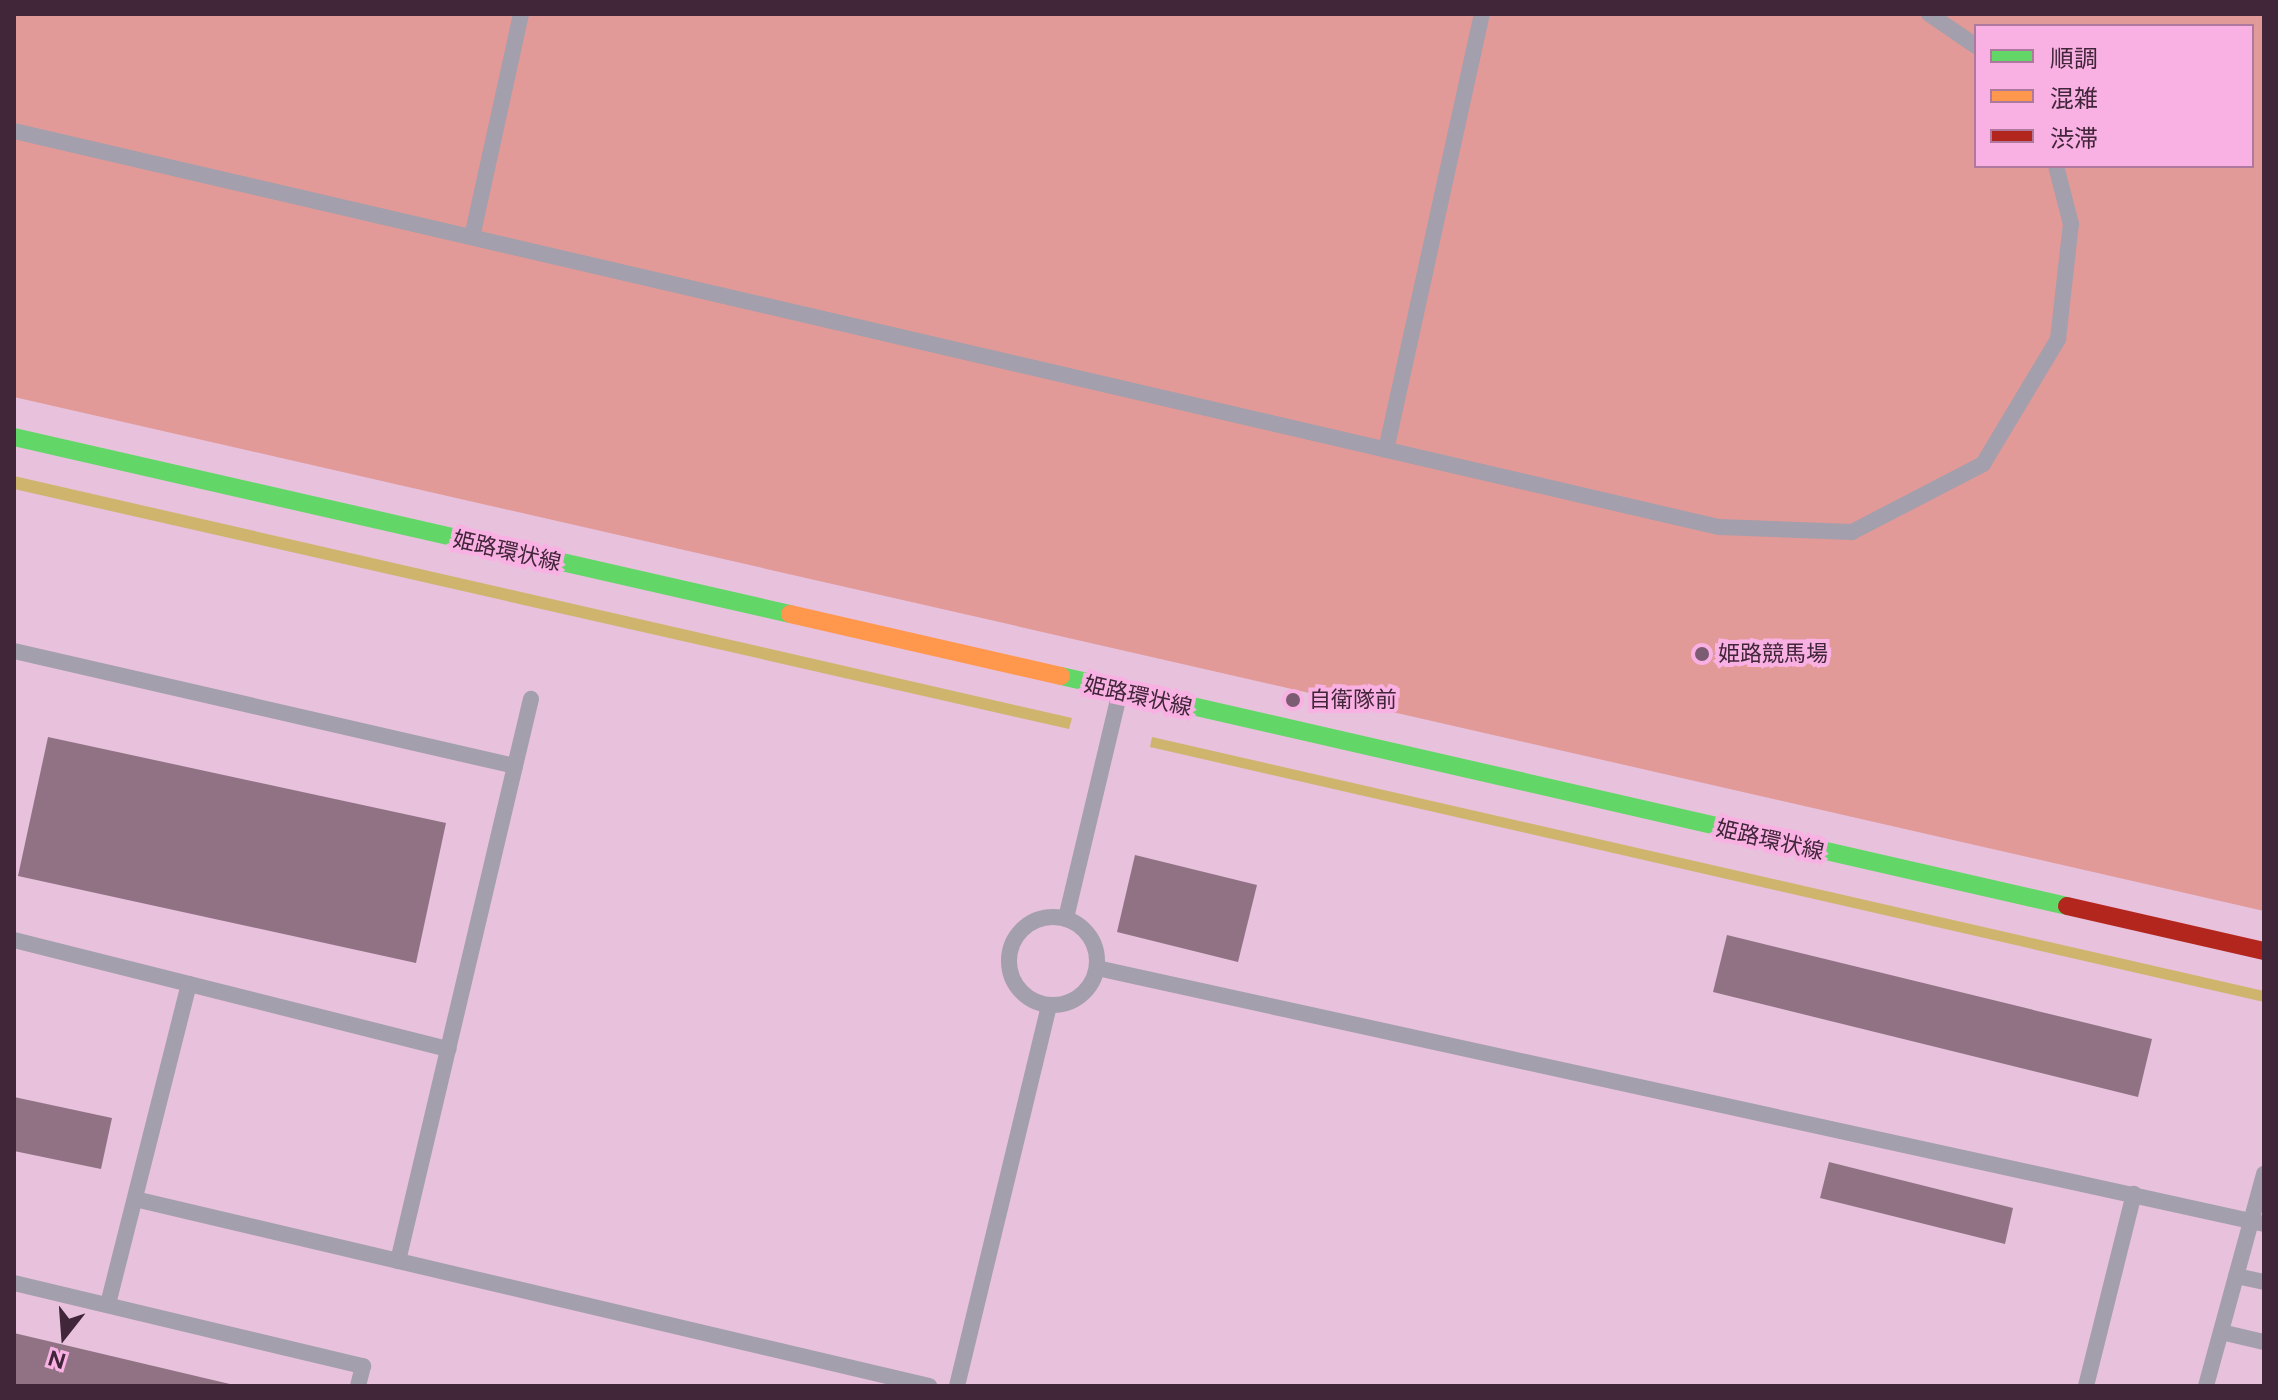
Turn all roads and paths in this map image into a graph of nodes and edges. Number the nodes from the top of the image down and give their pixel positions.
1 (521, 14) edge
2 (1482, 14) edge
3 (1929, 14) edge
4 (1974, 45) edge
5 (14, 131) edge
6 (2057, 168) edge
7 (472, 237) junction
8 (14, 437) edge
9 (1386, 450) junction
10 (14, 651) edge
11 (1120, 692) junction
12 (531, 699) dead end
13 (515, 766) junction
14 (1066, 918) junction
15 (14, 940) edge
16 (2264, 951) edge
17 (1097, 968) junction
18 (189, 984) junction
19 (1049, 1007) junction
20 (449, 1049) junction
21 (2264, 1174) edge
22 (2134, 1194) junction
23 (135, 1199) junction
24 (2258, 1222) edge
25 (398, 1261) junction
26 (2236, 1276) junction
27 (2264, 1282) edge
28 (14, 1283) edge
29 (108, 1304) junction
30 (2221, 1332) junction
31 (2264, 1342) edge
32 (358, 1386) edge
33 (929, 1386) edge
34 (957, 1386) edge
35 (2086, 1386) edge
36 (2206, 1386) edge

1 - 7 lane
2 - 9 lane
3 - 4 lane
5 - 7 lane
6 - 9 lane
7 - 9 lane
8 - 11 main road, 姫路環状線
10 - 13 lane
11 - 14 lane
11 - 16 main road, 姫路環状線
12 - 13 lane
13 - 20 lane
14 - 17 lane
14 - 19 lane
15 - 18 lane
17 - 19 lane
17 - 22 lane
18 - 20 lane
18 - 23 lane
19 - 34 lane
20 - 25 lane
21 - 24 lane
22 - 24 lane
22 - 35 lane
23 - 25 lane
23 - 29 lane
24 - 26 lane
25 - 33 lane
26 - 27 lane
26 - 30 lane
28 - 29 lane
29 - 32 lane
30 - 31 lane
30 - 36 lane

